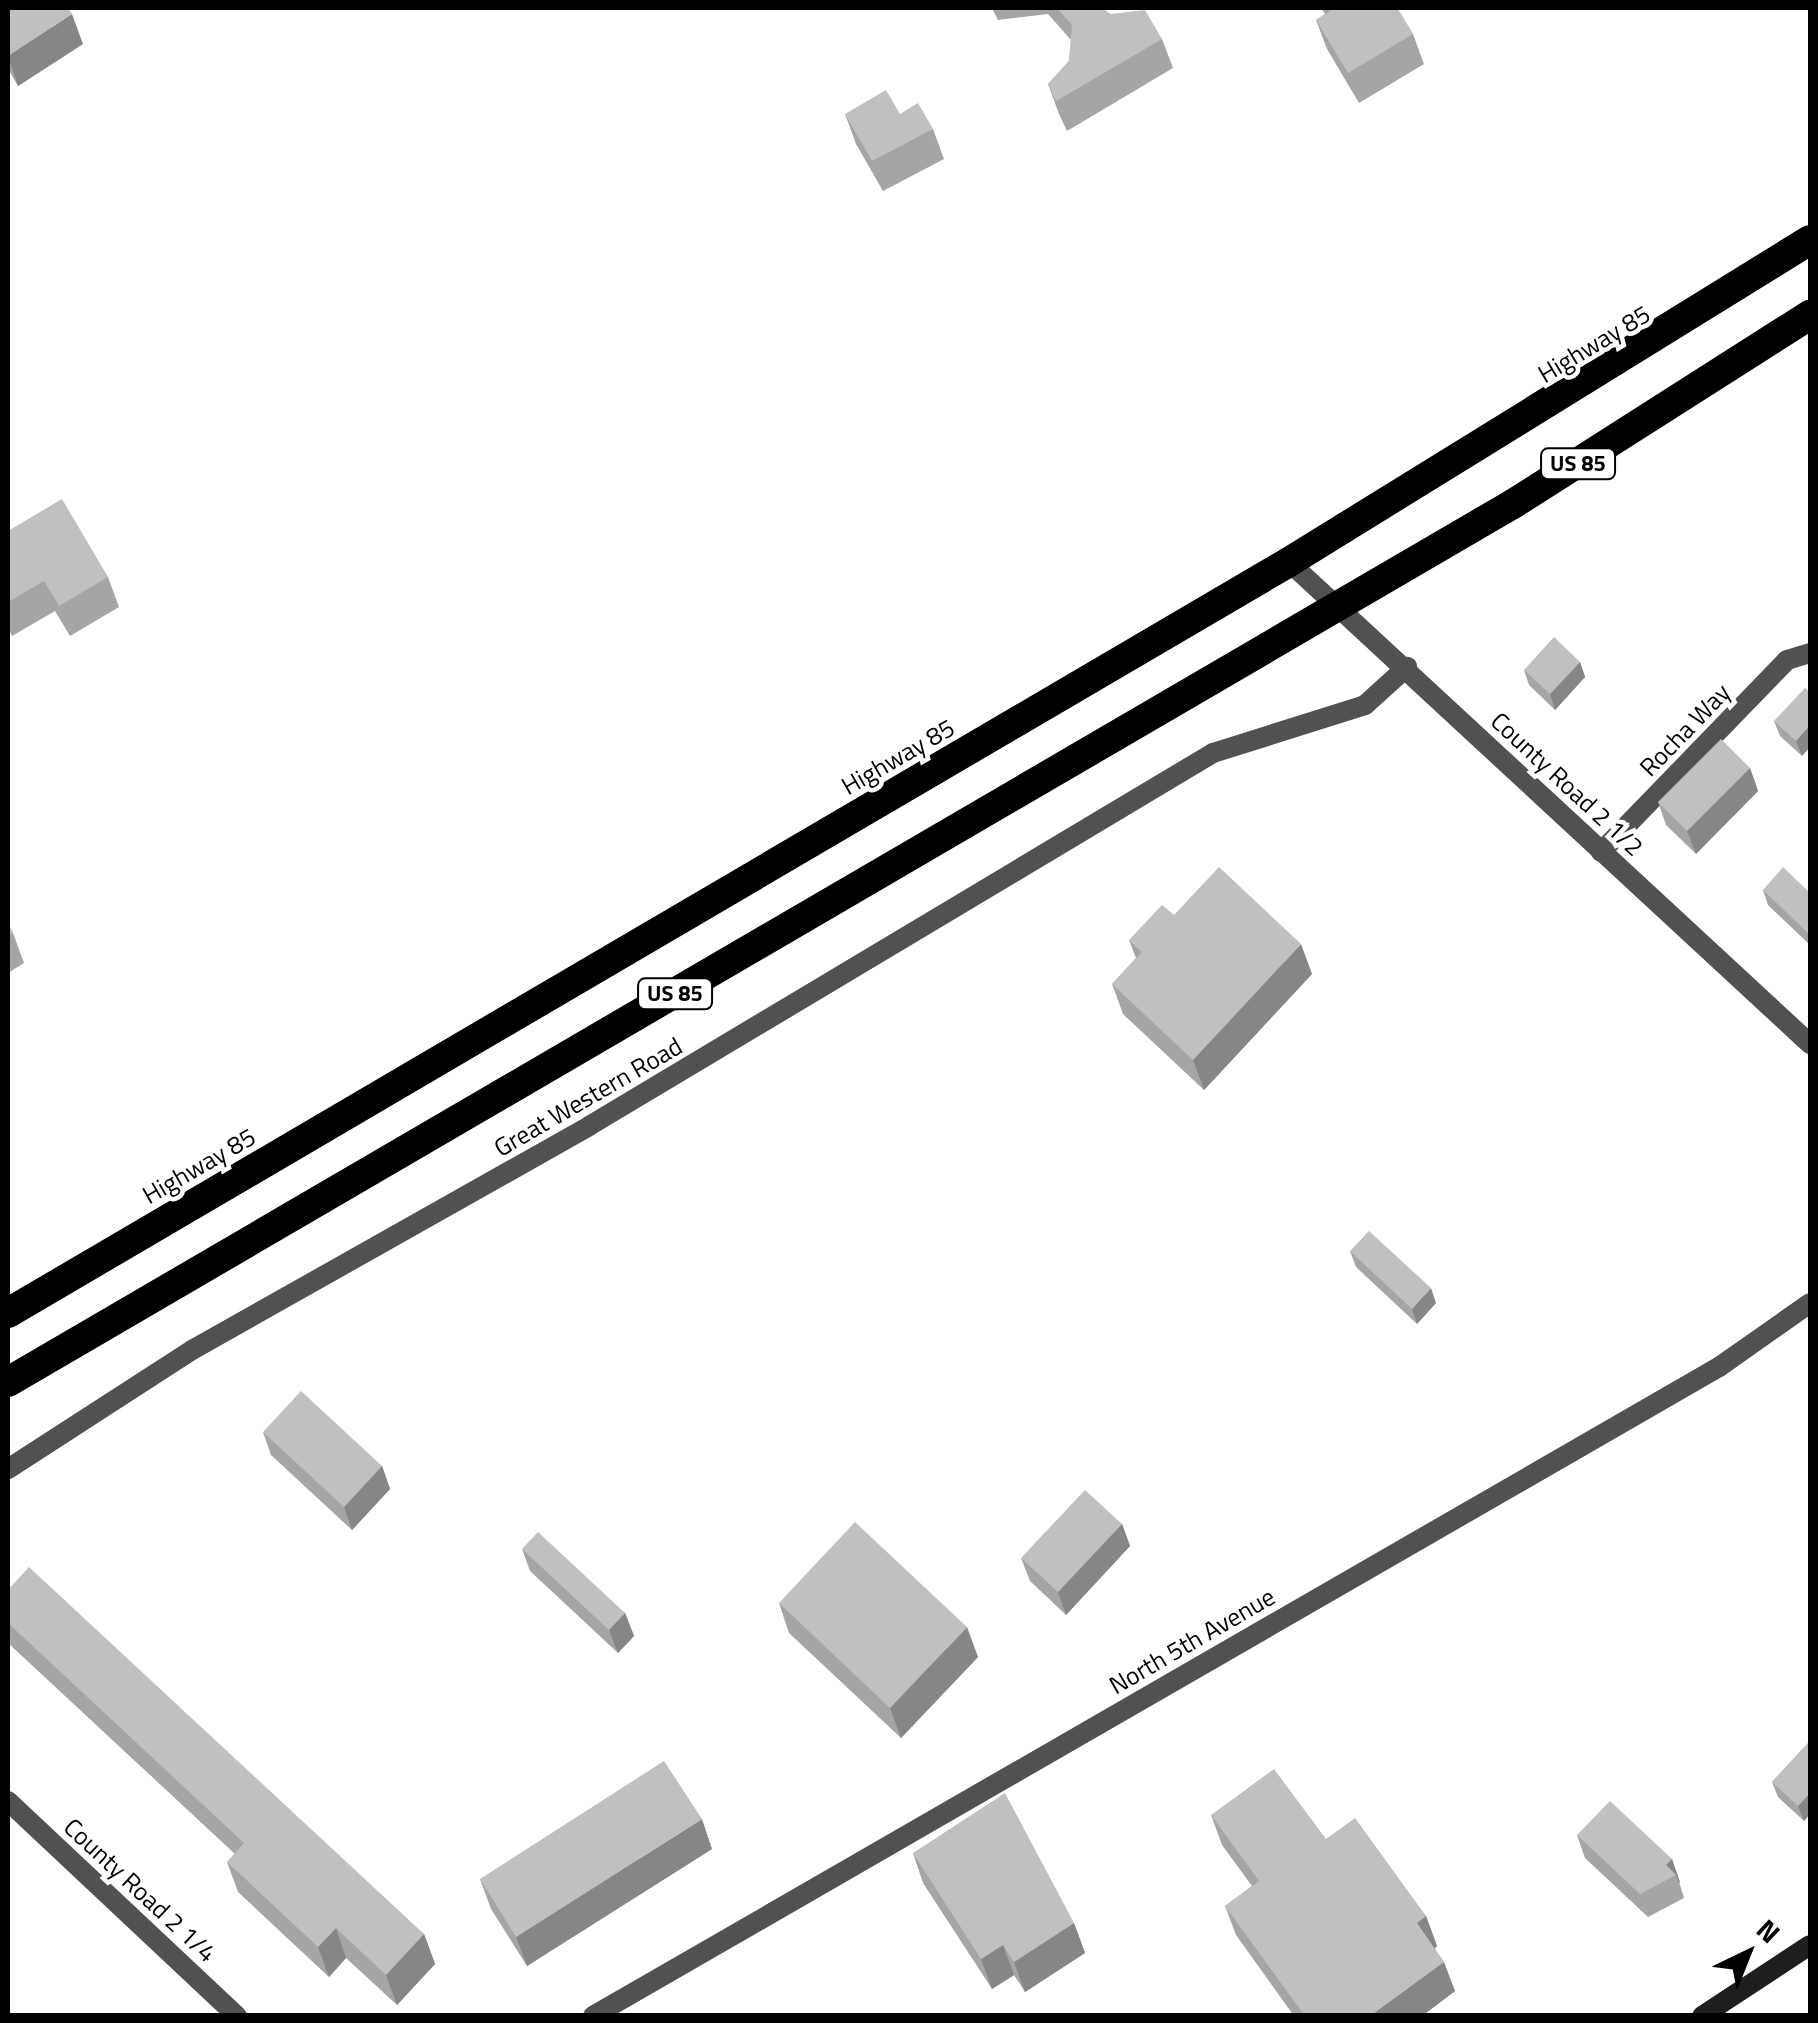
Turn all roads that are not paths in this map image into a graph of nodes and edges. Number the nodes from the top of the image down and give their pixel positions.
1 (1810, 240) edge
2 (1810, 315) edge
3 (1289, 562) junction
4 (1342, 606) junction
5 (1810, 654) edge
6 (1406, 667) junction
7 (1602, 852) junction
8 (1810, 1044) edge
9 (1810, 1303) edge
10 (8, 1313) edge
11 (8, 1382) edge
12 (8, 1469) edge
13 (8, 1801) edge
14 (1810, 1944) edge
15 (237, 2016) edge
16 (593, 2016) edge
17 (1702, 2016) edge

1 - 3 highway, Highway 85 / US 85
2 - 4 highway, US 85
3 - 4 street, County Road 2 1/2
3 - 10 highway, Highway 85 / US 85
4 - 6 street, County Road 2 1/2
4 - 11 highway, US 85
5 - 7 street, Rocha Way
6 - 7 street, County Road 2 1/2
6 - 12 street, Great Western Road
7 - 8 street, County Road 2 1/2
9 - 16 street, North 5th Avenue
13 - 15 street, County Road 2 1/4
14 - 17 street

